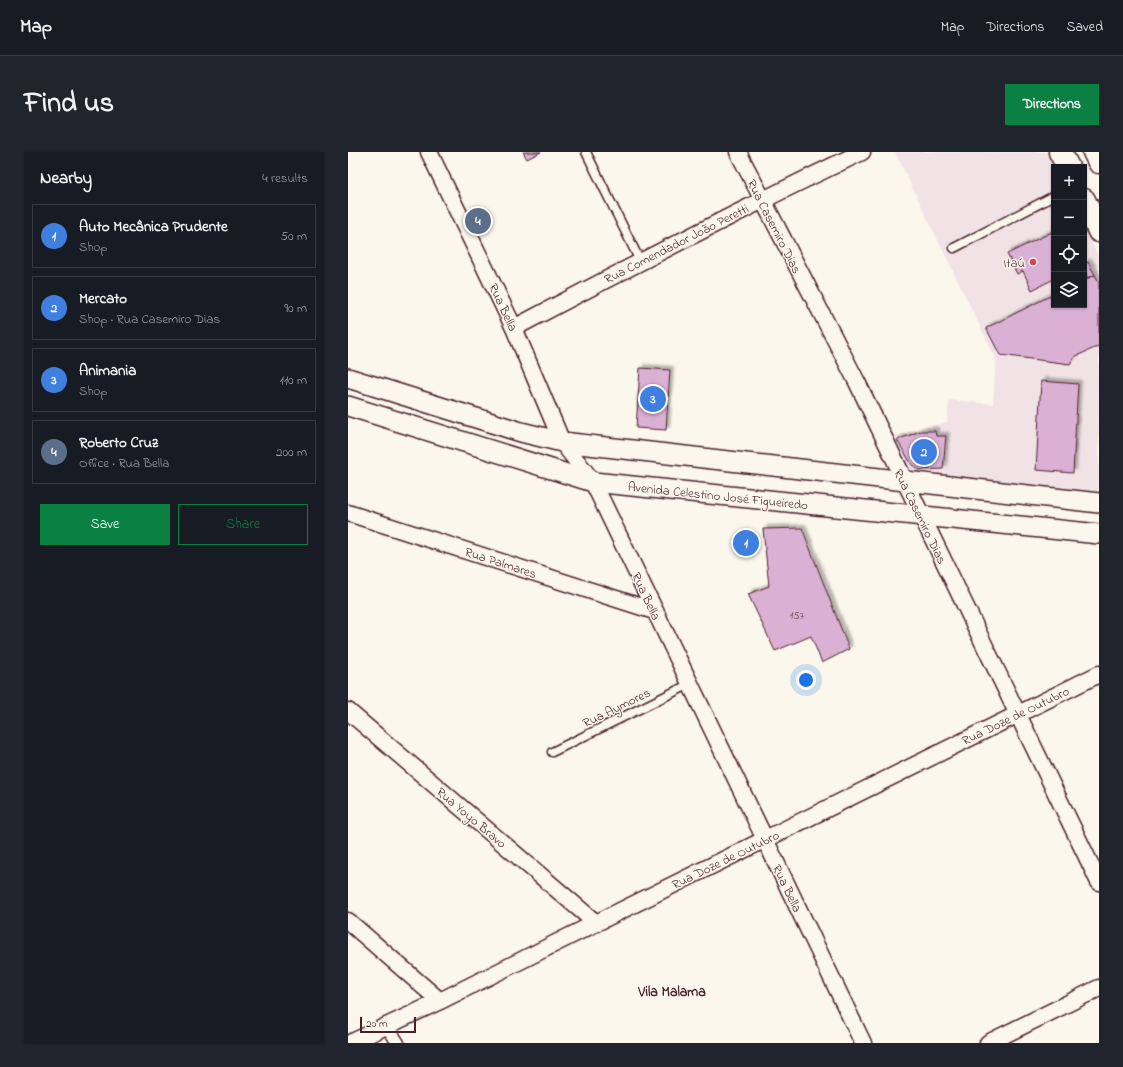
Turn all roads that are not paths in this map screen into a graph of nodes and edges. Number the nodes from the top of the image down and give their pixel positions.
1 (429, 152) edge
2 (586, 152) edge
3 (738, 152) edge
4 (862, 152) edge
5 (1060, 152) edge
6 (1094, 152) edge
7 (1099, 162) edge
8 (1066, 164) edge
9 (1051, 198) edge
10 (761, 200) junction
11 (1087, 206) edge
12 (1099, 231) edge
13 (954, 248) dead end
14 (640, 262) junction
15 (514, 328) junction
16 (348, 378) edge
17 (348, 406) edge
18 (562, 442) junction
19 (593, 482) junction
20 (905, 482) junction
21 (1099, 503) edge
22 (348, 513) edge
23 (921, 515) junction
24 (1099, 534) edge
25 (654, 611) junction
26 (1099, 674) edge
27 (690, 684) junction
28 (348, 712) edge
29 (1018, 714) junction
30 (552, 752) dead end
31 (764, 840) junction
32 (1099, 882) edge
33 (348, 921) edge
34 (596, 923) junction
35 (1099, 988) edge
36 (440, 1002) junction
37 (386, 1026) junction
38 (350, 1043) edge
39 (398, 1043) edge
40 (863, 1043) edge
41 (988, 1043) edge

1 - 15 street, Rua Bella
2 - 14 lane
3 - 10 street, Rua Casemiro Dias
4 - 10 street, Rua Comendador João Peretti
5 - 8 main road
6 - 7 main road
9 - 13 lane
10 - 14 street, Rua Comendador João Peretti
10 - 20 street, Rua Casemiro Dias
11 - 12 main road
14 - 15 street, Rua Comendador João Peretti
15 - 18 street, Rua Bella
16 - 18 street
17 - 19 street, Avenida Celestino José Figueiredo
18 - 19 street, Rua Bella
18 - 20 street
19 - 23 street, Avenida Celestino José Figueiredo
19 - 25 street, Rua Bella
20 - 21 street
20 - 23 street, Rua Casemiro Dias
22 - 25 street, Rua Palmares
23 - 24 street, Avenida Celestino José Figueiredo
23 - 29 street, Rua Casemiro Dias
25 - 27 street, Rua Bella
26 - 29 street, Rua Doze de Outubro
27 - 30 lane, Rua Aymores
27 - 31 street, Rua Bella
28 - 34 street, Rua Yoyo Bravo
29 - 31 street, Rua Doze de Outubro
29 - 32 street, Rua Casemiro Dias
31 - 34 street, Rua Doze de Outubro
31 - 40 street, Rua Bella
33 - 36 street
34 - 36 street, Rua Doze de Outubro
35 - 41 street
36 - 37 street, Rua Doze de Outubro
37 - 38 street, Rua Doze de Outubro
37 - 39 street

